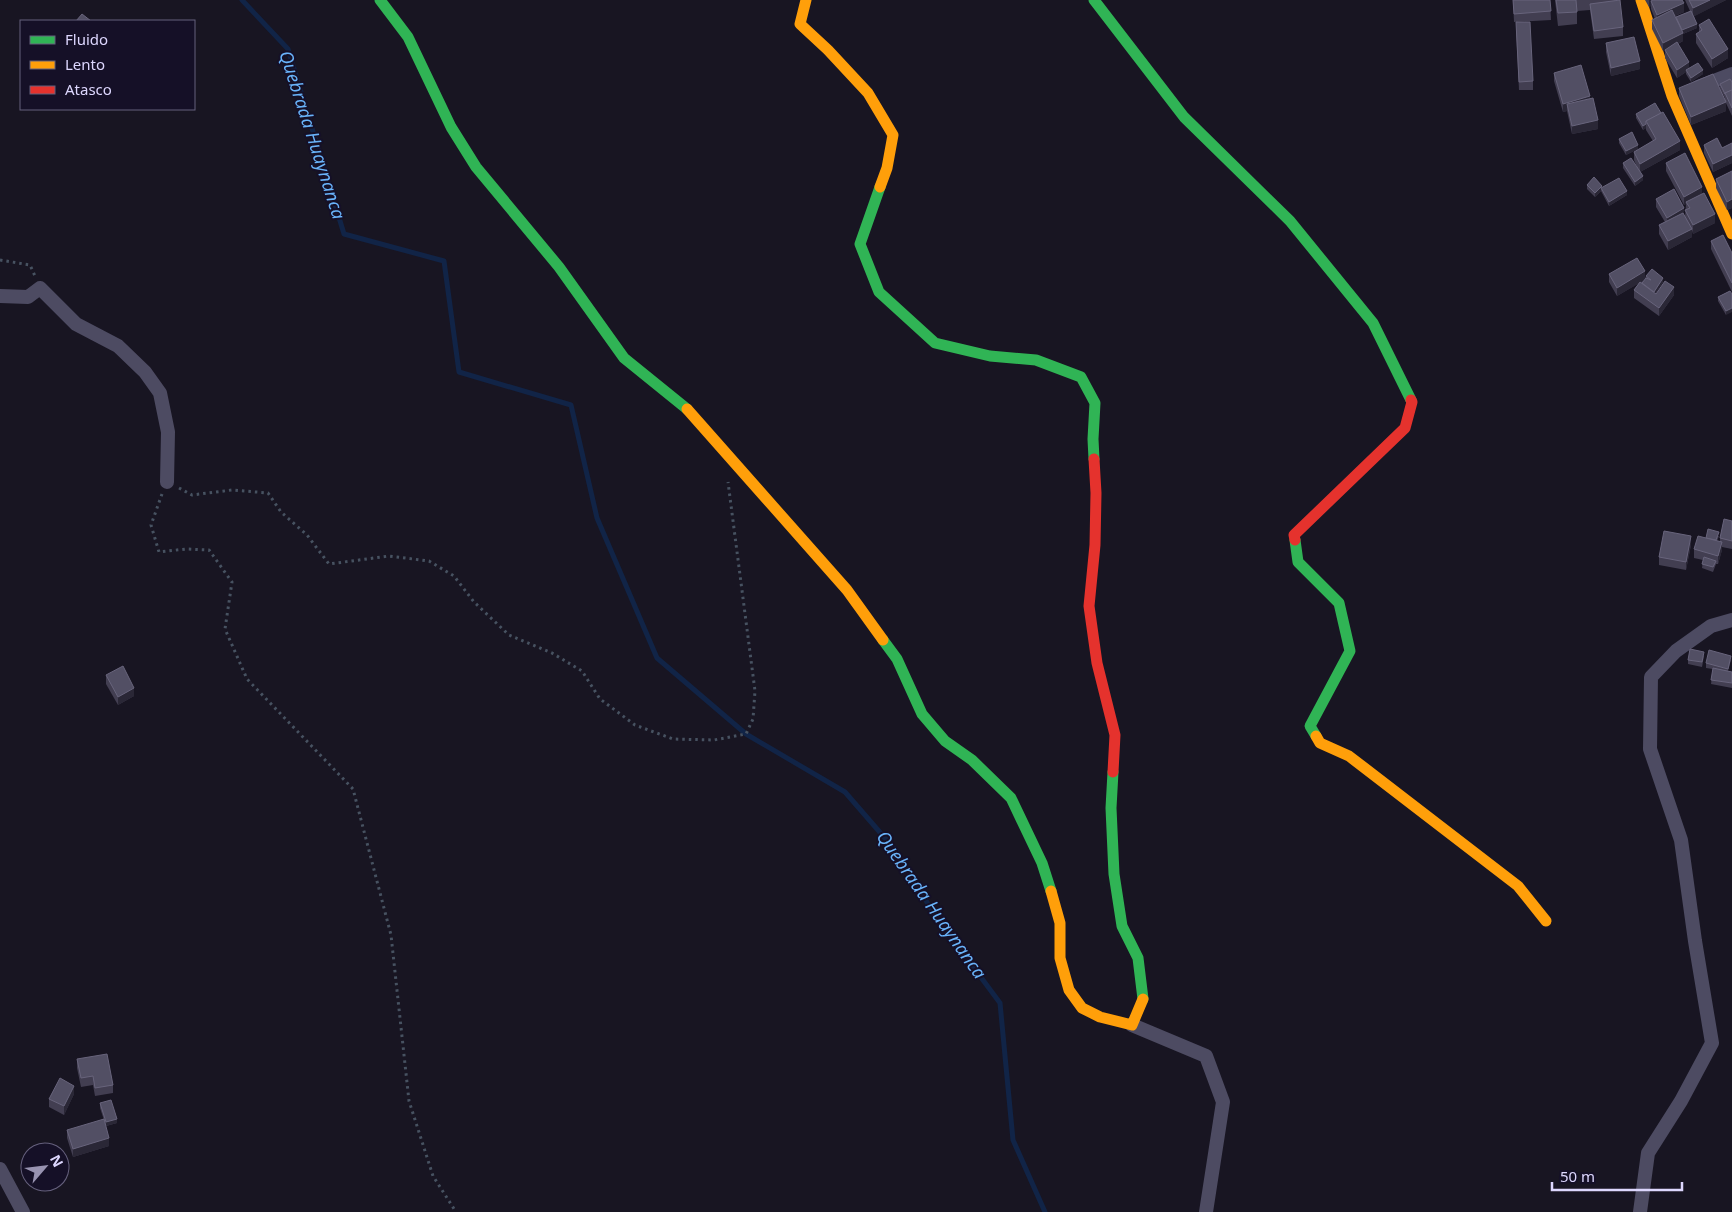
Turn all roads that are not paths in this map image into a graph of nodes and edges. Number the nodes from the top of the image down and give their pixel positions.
1 (380, 0) edge
2 (806, 0) edge
3 (1094, 0) edge
4 (1641, 0) edge
5 (1732, 74) edge
6 (1672, 96) junction
7 (1732, 234) edge
8 (0, 296) edge
9 (167, 482) road end
10 (1732, 620) edge
11 (1546, 921) dead end
12 (1132, 1025) junction
13 (0, 1170) edge
14 (23, 1212) edge
15 (1206, 1212) edge
16 (1640, 1212) edge

1 - 12 street
2 - 12 street
3 - 11 street
4 - 6 street
5 - 6 street
6 - 7 street
8 - 9 street
10 - 16 street
12 - 15 street
13 - 14 street

